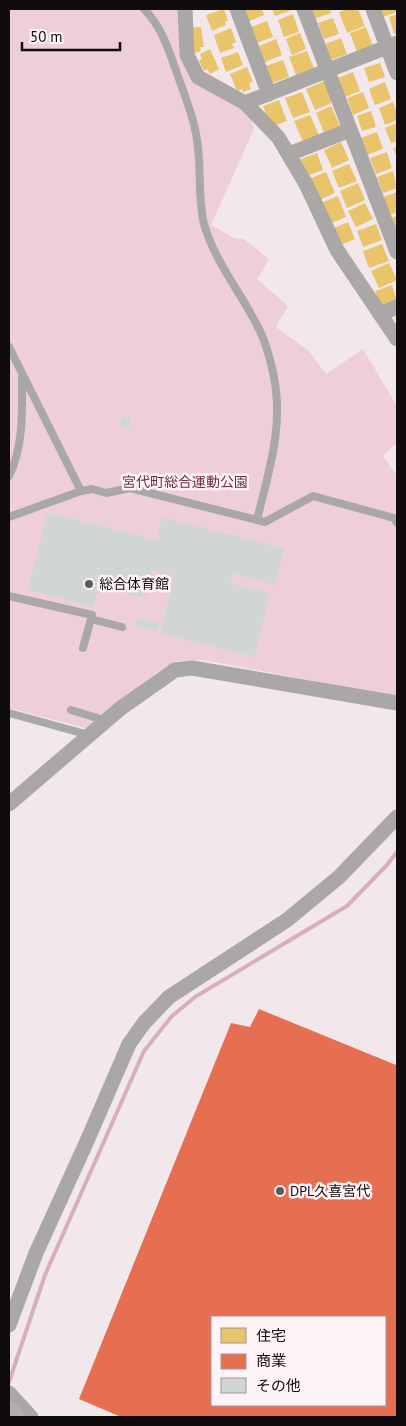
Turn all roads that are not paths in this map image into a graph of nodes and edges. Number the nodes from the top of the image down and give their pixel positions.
1 (144, 9) edge
2 (184, 9) edge
3 (237, 9) edge
4 (304, 9) edge
5 (373, 9) edge
6 (392, 45) edge
7 (328, 71) junction
8 (397, 72) edge
9 (269, 94) junction
10 (245, 103) junction
11 (350, 130) junction
12 (288, 154) junction
13 (397, 252) edge
14 (397, 307) edge
15 (380, 314) junction
16 (397, 338) edge
17 (9, 347) edge
18 (22, 375) junction
19 (9, 476) edge
20 (80, 491) junction
21 (9, 517) edge
22 (257, 520) junction
23 (397, 523) edge
24 (9, 596) edge
25 (91, 619) junction
26 (122, 627) dead end
27 (82, 648) dead end
28 (397, 703) edge
29 (71, 710) dead end
30 (9, 713) edge
31 (107, 721) junction
32 (90, 735) junction
33 (9, 804) edge
34 (397, 817) edge
35 (9, 1325) edge
36 (9, 1393) edge
37 (31, 1417) edge

1 - 22 lane
2 - 10 street
3 - 9 street
4 - 7 street
5 - 6 street
6 - 7 street
6 - 8 street
7 - 9 street
7 - 11 street
9 - 10 street
10 - 12 street
11 - 12 street
11 - 13 street
12 - 15 street
14 - 15 street
15 - 16 street
17 - 18 lane
18 - 19 lane
18 - 20 lane
20 - 21 lane
20 - 22 lane
22 - 23 lane
24 - 25 lane
25 - 26 lane
25 - 27 lane
28 - 31 street
29 - 31 lane
30 - 32 lane
31 - 32 street
32 - 33 street
34 - 35 street
36 - 37 street

